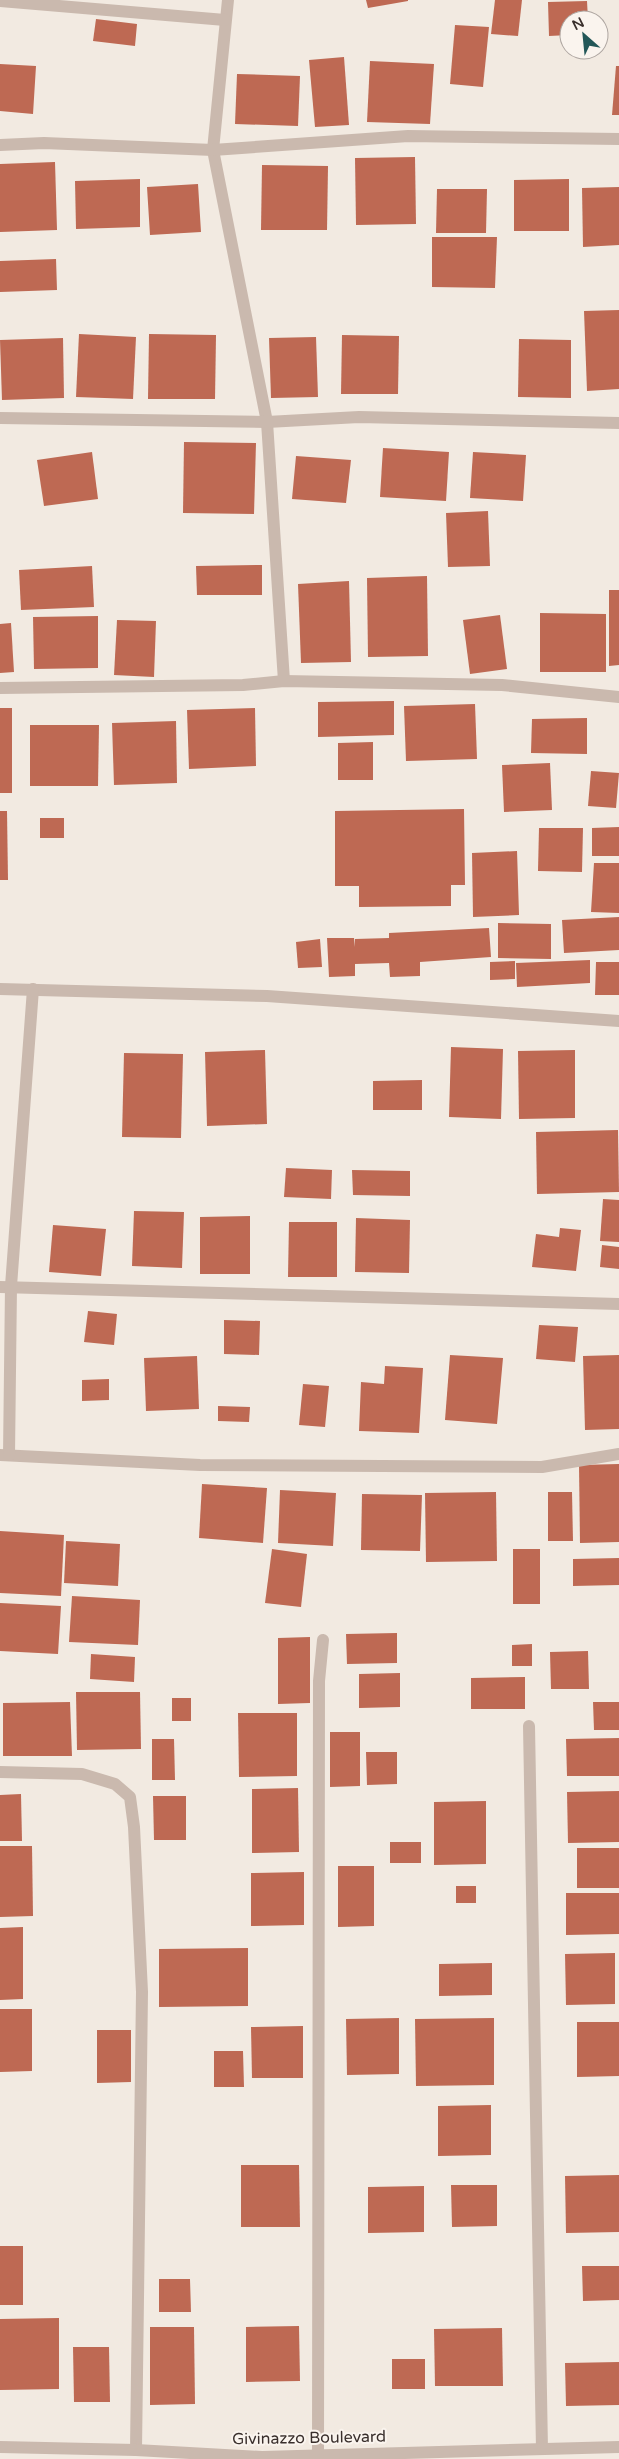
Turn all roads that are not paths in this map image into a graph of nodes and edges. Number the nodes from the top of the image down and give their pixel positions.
1 (228, 0) edge
2 (0, 1) edge
3 (225, 20) junction
4 (619, 139) edge
5 (0, 145) edge
6 (213, 150) junction
7 (0, 418) edge
8 (267, 422) junction
9 (619, 423) edge
10 (284, 680) junction
11 (0, 688) edge
12 (619, 697) edge
13 (0, 989) edge
14 (33, 990) junction
15 (619, 1020) edge
16 (5, 1286) edge
17 (619, 1304) edge
18 (619, 1454) edge
19 (4, 1455) edge
20 (323, 1640) dead end
21 (529, 1726) dead end
22 (0, 1772) edge
23 (0, 2447) edge
24 (619, 2447) edge
25 (136, 2450) junction
26 (542, 2450) junction
27 (318, 2455) junction
28 (262, 2458) edge

1 - 3 street
2 - 3 street
3 - 6 street
4 - 6 street
5 - 6 street
6 - 8 street
7 - 8 street
8 - 9 street
8 - 10 street
10 - 11 street
10 - 12 street
13 - 14 street
14 - 15 street
14 - 16 street
16 - 17 street
16 - 19 street
18 - 19 street
20 - 27 street
21 - 26 street
22 - 25 street
23 - 25 street, Givinazzo Boulevard
24 - 26 street, Givinazzo Boulevard
25 - 28 street, Givinazzo Boulevard
26 - 27 street, Givinazzo Boulevard
27 - 28 street, Givinazzo Boulevard

